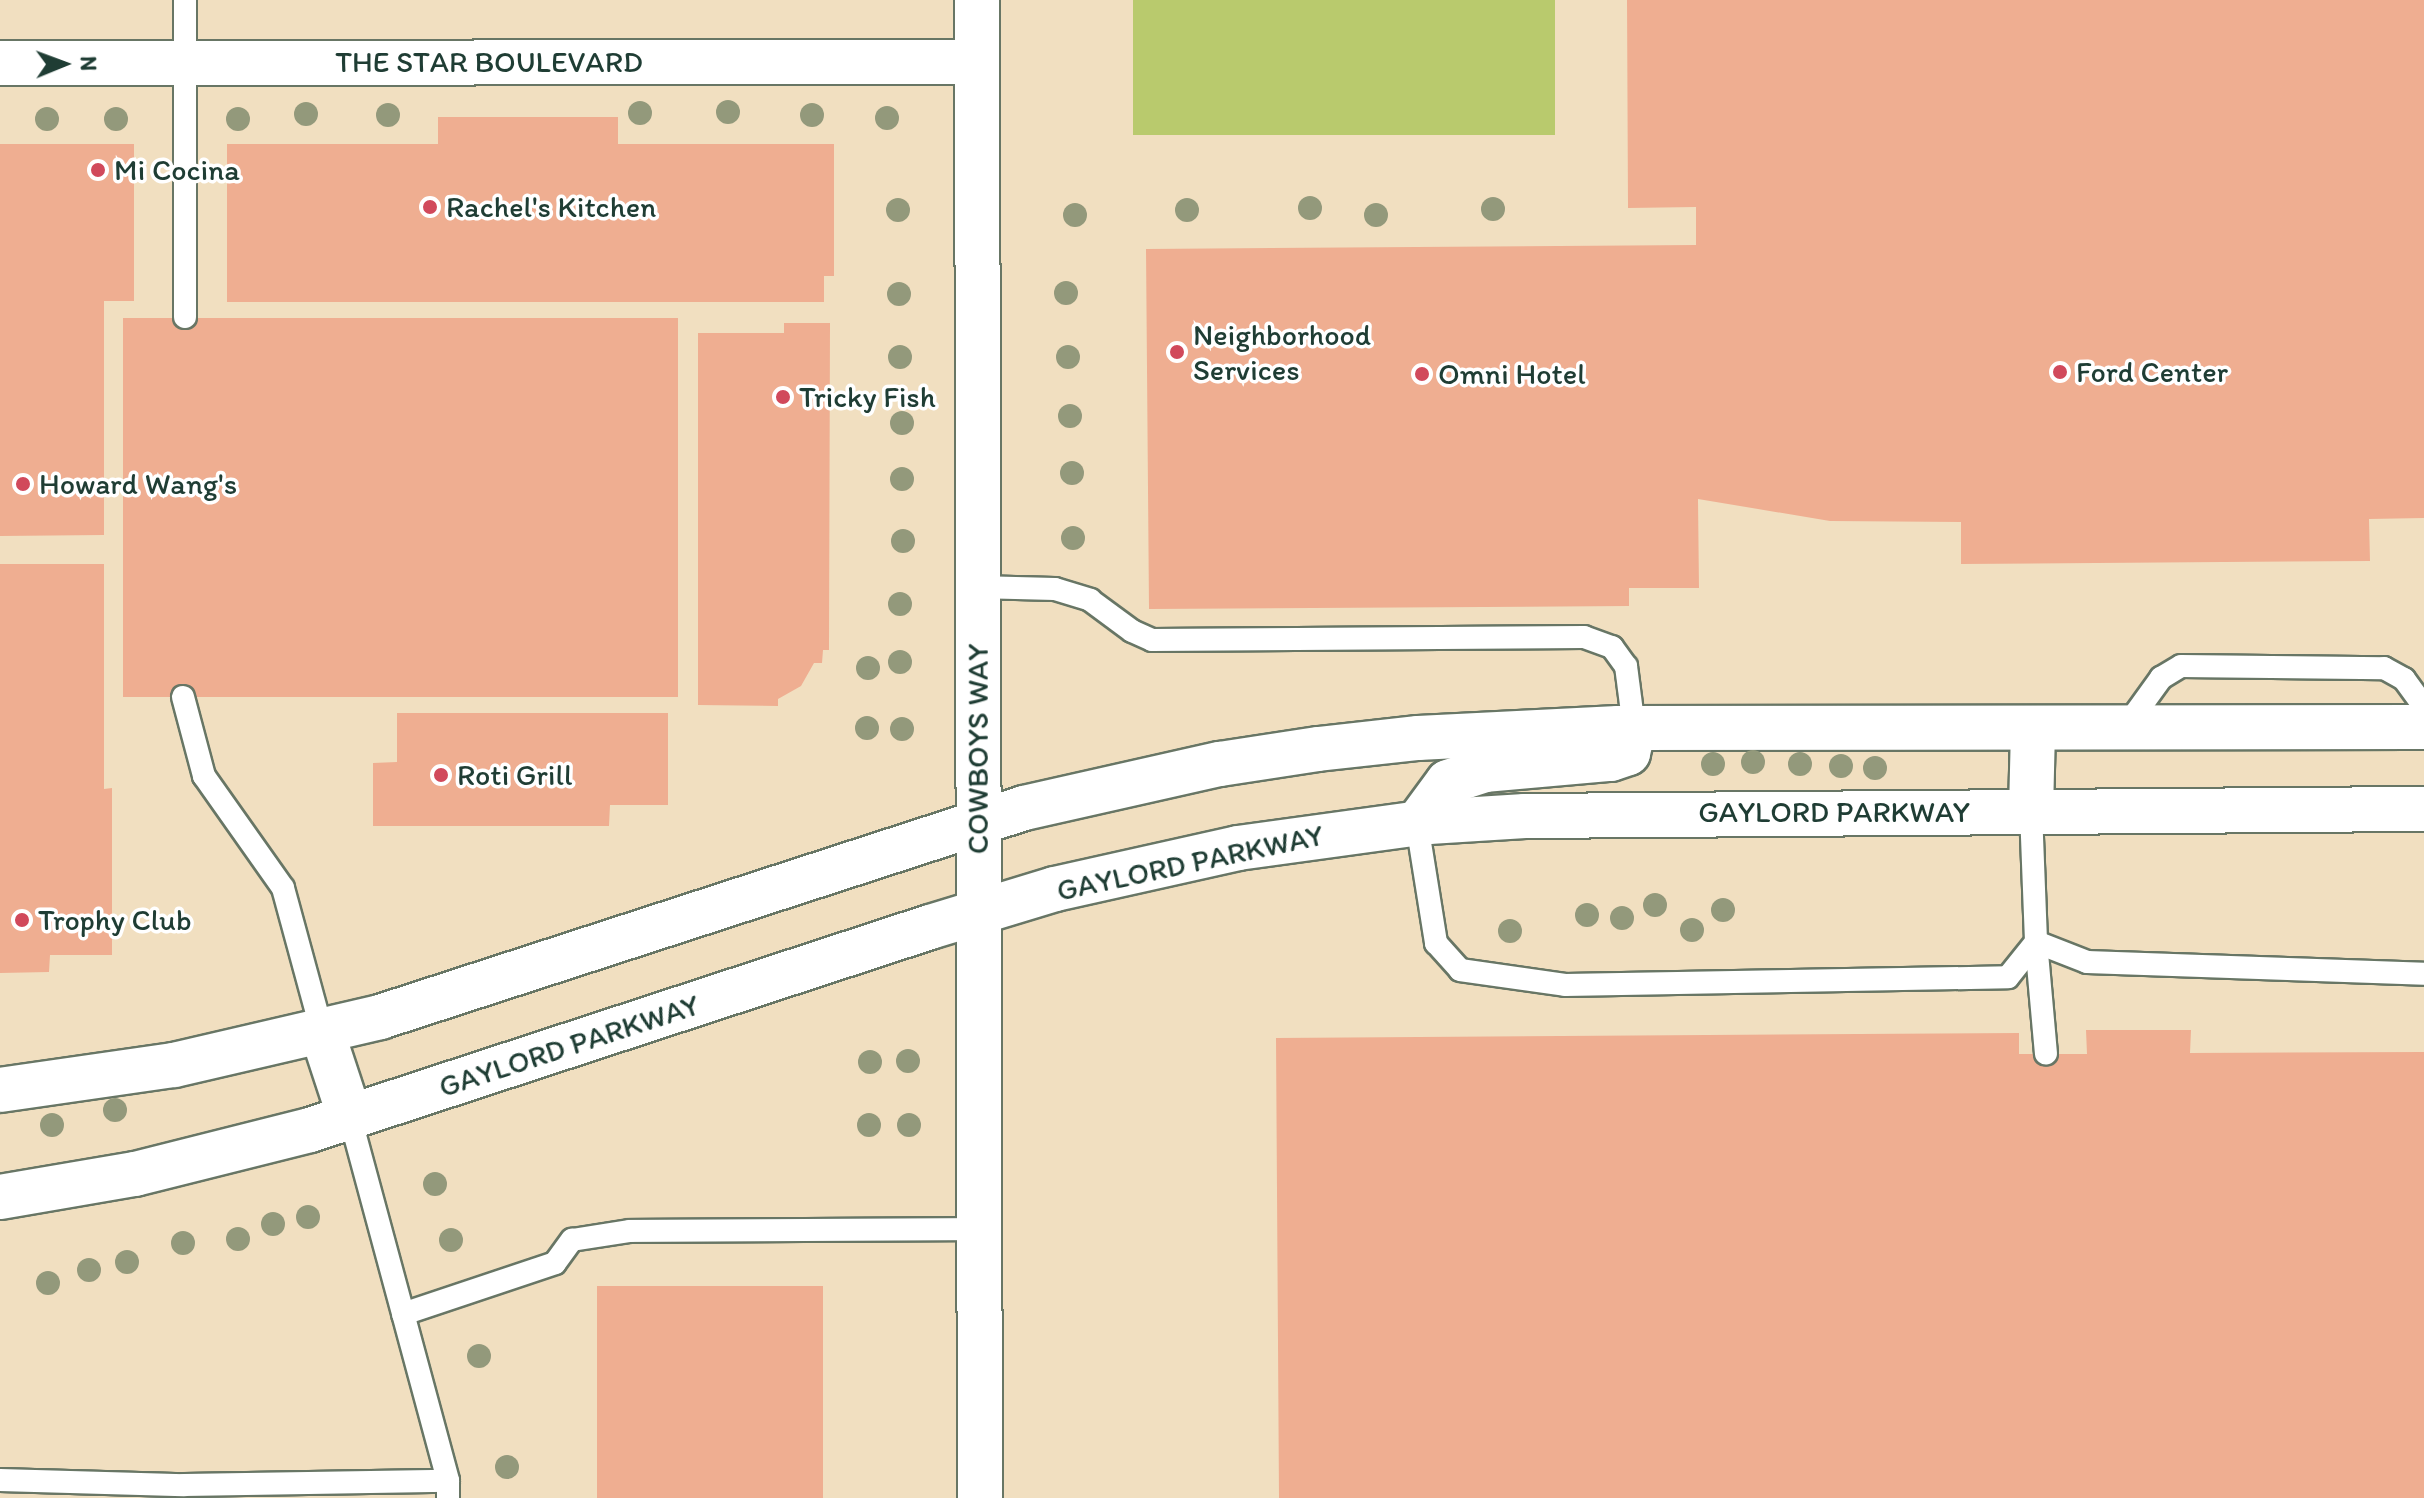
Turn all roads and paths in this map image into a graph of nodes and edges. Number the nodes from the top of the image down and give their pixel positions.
1 (185, 0) edge
2 (977, 0) edge
3 (977, 62) junction
4 (0, 63) edge
5 (185, 63) junction
6 (185, 317) dead end
7 (976, 587) junction
8 (183, 697) dead end
9 (2424, 707) edge
10 (2424, 727) edge
11 (1634, 728) junction
12 (2033, 728) junction
13 (2125, 728) junction
14 (2424, 809) edge
15 (2031, 811) junction
16 (978, 822) junction
17 (1417, 824) junction
18 (979, 912) junction
19 (2036, 942) junction
20 (2424, 974) edge
21 (322, 1032) junction
22 (2046, 1054) dead end
23 (0, 1090) edge
24 (350, 1117) junction
25 (0, 1197) edge
26 (979, 1229) junction
27 (403, 1314) junction
28 (0, 1480) edge
29 (448, 1489) edge
30 (980, 1498) edge

1 - 5 lane
2 - 3 street, COWBOYS WAY
3 - 5 street, THE STAR BOULEVARD
3 - 7 street, COWBOYS WAY
4 - 5 street, THE STAR BOULEVARD
5 - 6 lane
7 - 11 lane
7 - 16 street, COWBOYS WAY
8 - 21 lane
9 - 13 lane
10 - 13 street
11 - 12 street
11 - 16 street
11 - 17 street
12 - 13 street
12 - 15 street
14 - 15 street, GAYLORD PARKWAY
15 - 17 street, GAYLORD PARKWAY
15 - 19 lane
16 - 18 street, COWBOYS WAY
16 - 21 street
17 - 18 street, GAYLORD PARKWAY
17 - 19 lane
18 - 24 street, GAYLORD PARKWAY
18 - 26 street, COWBOYS WAY
19 - 20 lane
19 - 22 lane
21 - 23 street
21 - 24 street
24 - 25 street, GAYLORD PARKWAY
24 - 27 lane
26 - 27 lane
26 - 30 street, COWBOYS WAY
27 - 29 lane
28 - 29 lane

